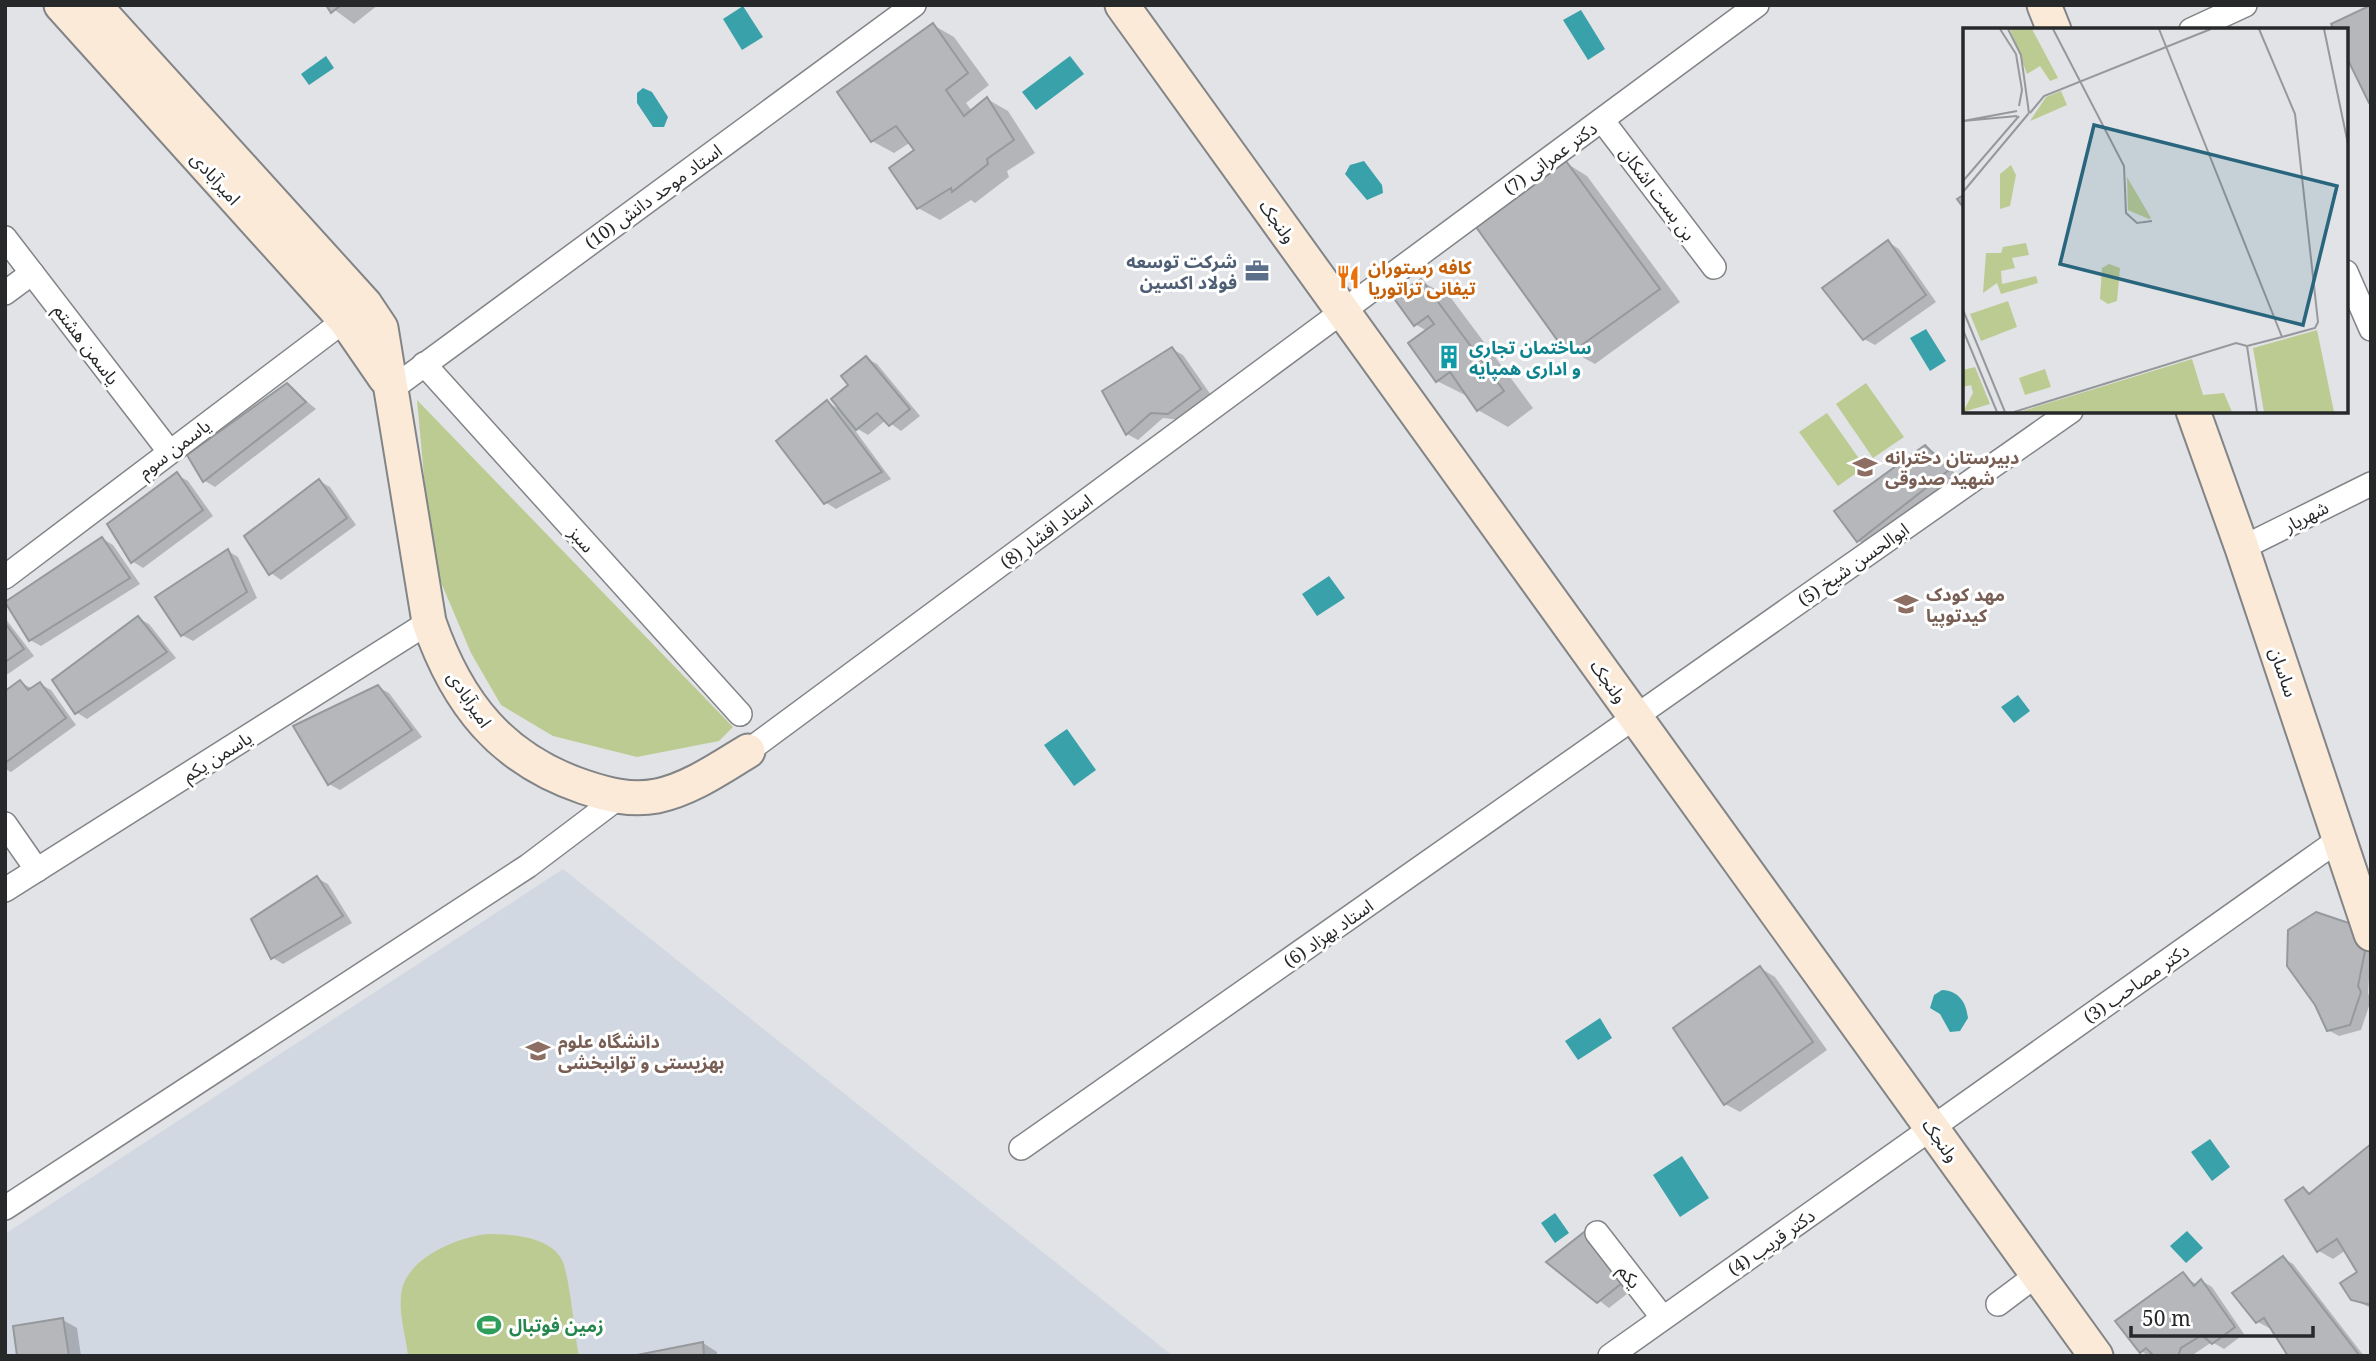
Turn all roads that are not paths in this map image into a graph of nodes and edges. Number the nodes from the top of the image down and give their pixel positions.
1 (914, 5) edge
2 (1122, 5) edge
3 (1757, 5) edge
4 (2044, 5) edge
5 (79, 9) edge
6 (2238, 13) edge
7 (2053, 28) edge
8 (2197, 28) edge
9 (1602, 120) junction
10 (5, 237) edge
11 (1714, 267) dead end
12 (32, 272) junction
13 (2348, 277) edge
14 (5, 293) edge
15 (1343, 311) junction
16 (355, 312) junction
17 (2371, 329) edge
18 (424, 364) junction
19 (393, 388) junction
20 (2068, 413) edge
21 (2194, 413) edge
22 (169, 451) junction
23 (2371, 484) edge
24 (2242, 548) junction
25 (5, 577) edge
26 (429, 622) junction
27 (740, 714) dead end
28 (1635, 717) junction
29 (748, 751) joint
30 (618, 798) junction
31 (5, 824) edge
32 (2341, 838) junction
33 (37, 870) junction
34 (5, 890) edge
35 (2371, 934) edge
36 (1932, 1128) junction
37 (1021, 1149) dead end
38 (5, 1208) edge
39 (1597, 1233) dead end
40 (2038, 1274) junction
41 (1998, 1304) dead end
42 (1663, 1318) junction
43 (1609, 1356) edge
44 (2096, 1356) edge

1 - 18 street, استاد موحد دانش (10)
2 - 15 street, ولنجک
3 - 9 street, دکتر عمرانی (7)
4 - 7 street
5 - 16 street, امیرآبادی
6 - 8 street
9 - 11 street, بن بست اشکان
9 - 15 street, دکتر عمرانی (7)
10 - 12 street, یاسمن هشتم
12 - 14 street
12 - 22 street, یاسمن هشتم
13 - 17 street
15 - 28 street, ولنجک
15 - 29 street, استاد افشار (8)
16 - 19 street, امیرآبادی
16 - 22 street, یاسمن سوم
18 - 19 street, استاد موحد دانش (10)
18 - 27 street, سبز
19 - 26 street, امیرآبادی
20 - 28 street, ابوالحسن شیخ (5)
21 - 24 street, ساسان
22 - 25 street, یاسمن سوم
23 - 24 street, شهریار
24 - 32 street, ساسان
26 - 30 street, امیرآبادی
26 - 33 street, یاسمن یکم
28 - 36 street, ولنجک
28 - 37 street, استاد بهزاد (6)
29 - 30 street, امیرآبادی
30 - 38 street
31 - 33 street
32 - 35 street, ساسان
32 - 36 street, دکتر مصاحب (3)
33 - 34 street, یاسمن یکم
36 - 40 street, ولنجک
36 - 42 street, دکتر قریب (4)
39 - 42 street, یکم
40 - 41 street
40 - 44 street, ولنجک
42 - 43 street, دکتر قریب (4)

